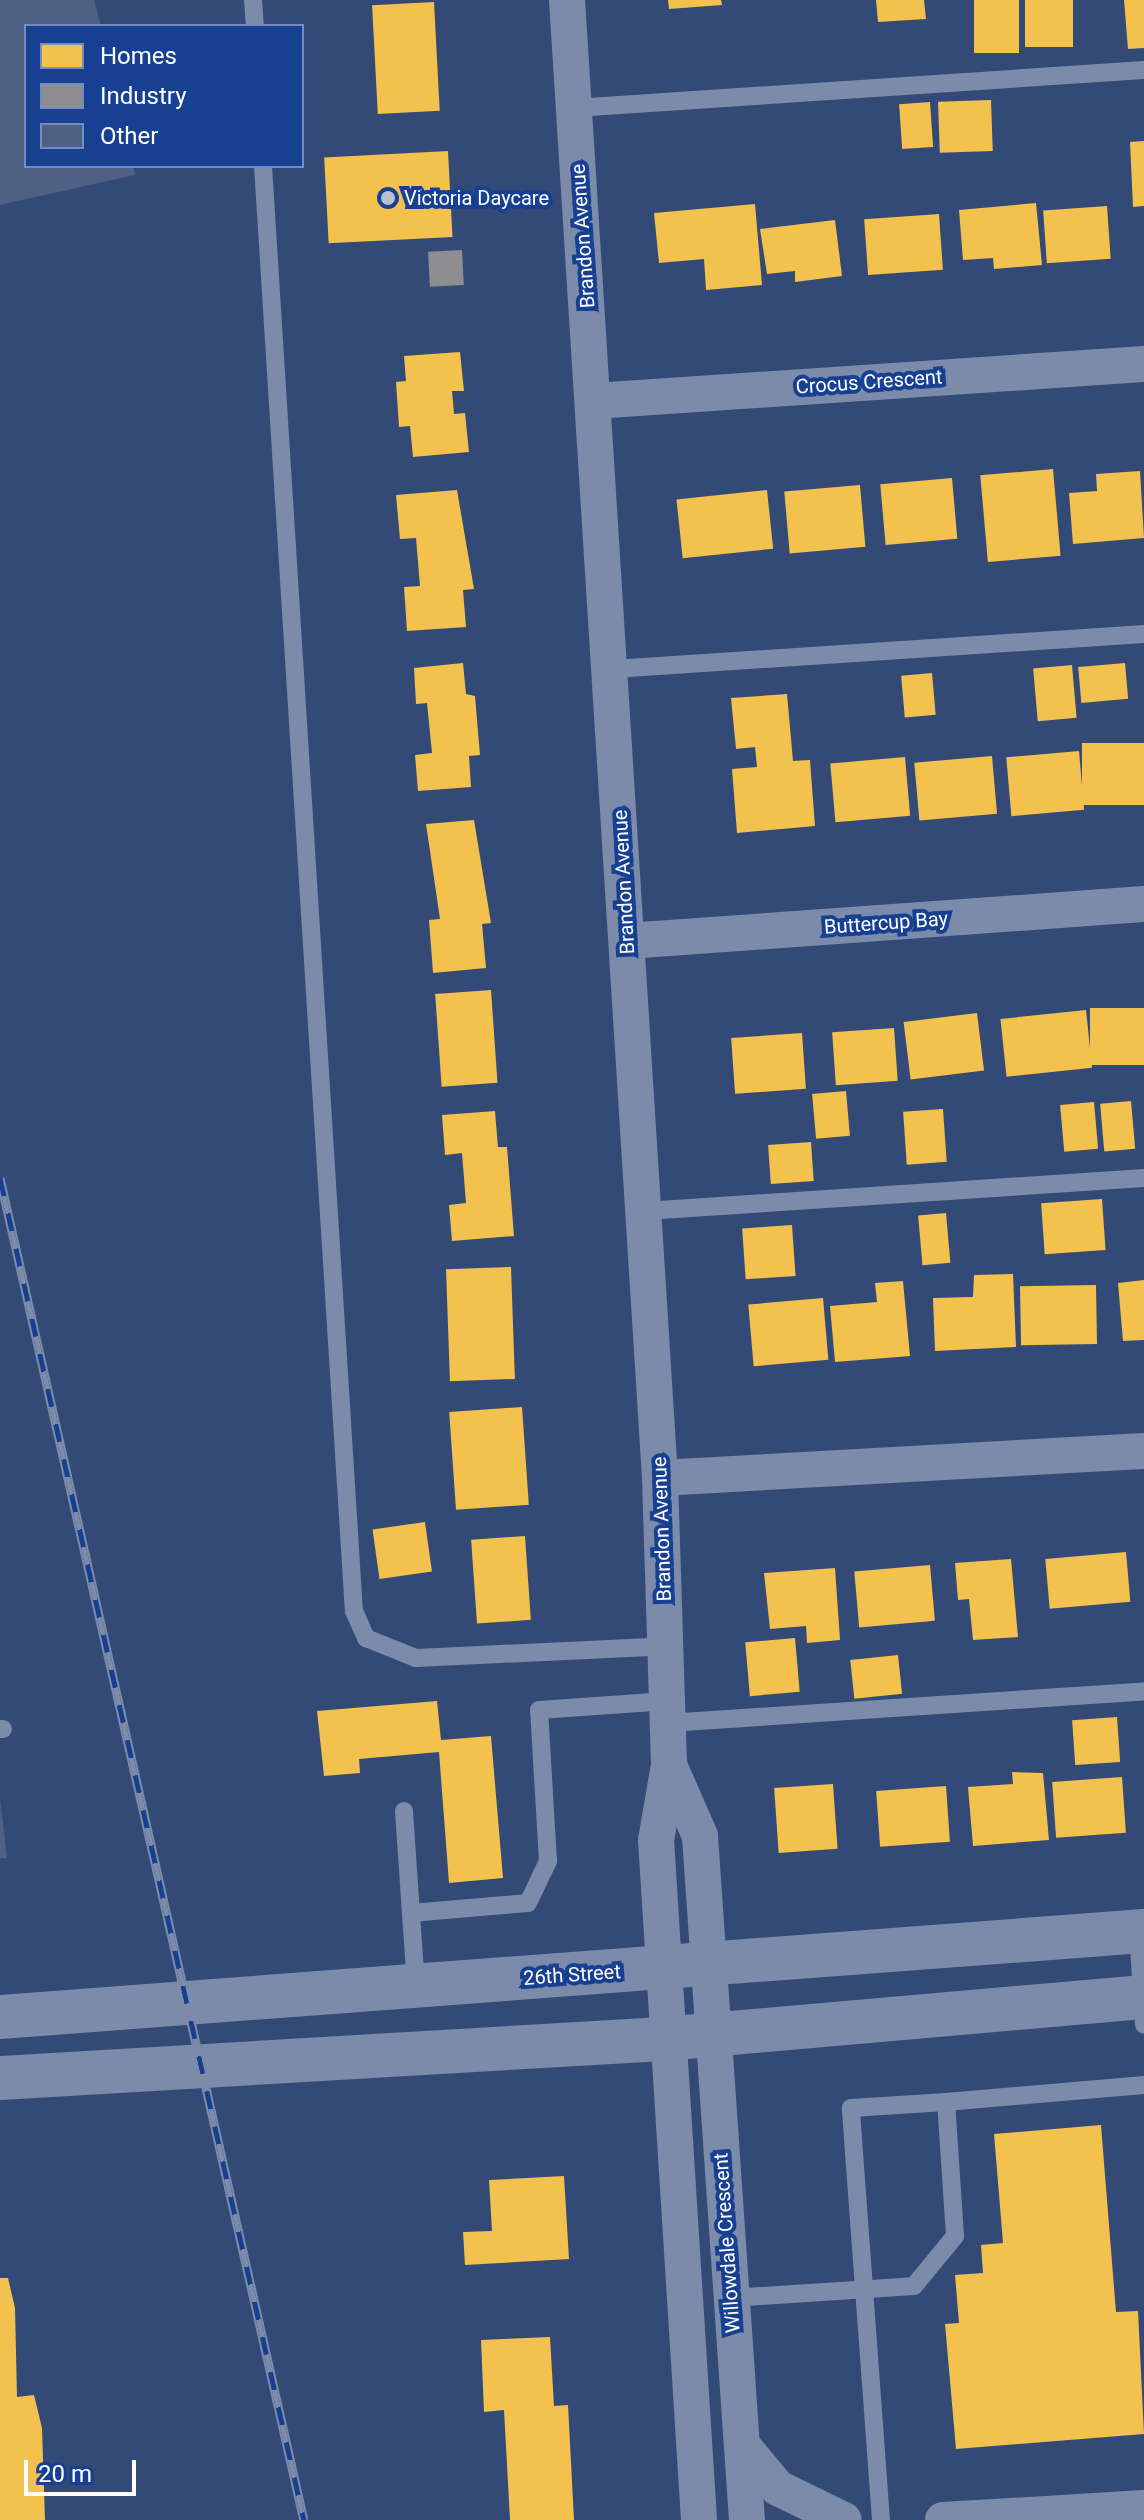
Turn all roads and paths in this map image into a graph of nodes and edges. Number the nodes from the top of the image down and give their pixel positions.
1 (253, 0) edge
2 (567, 0) edge
3 (255, 24) edge
4 (1144, 70) edge
5 (575, 108) junction
6 (263, 168) edge
7 (1144, 364) edge
8 (594, 401) junction
9 (1144, 634) edge
10 (613, 669) junction
11 (1144, 904) edge
12 (627, 941) junction
13 (1144, 1178) edge
14 (645, 1211) junction
15 (1144, 1451) edge
16 (660, 1478) junction
17 (667, 1646) junction
18 (1144, 1691) edge
19 (668, 1712) junction
20 (669, 1765) junction
21 (404, 1811) dead end
22 (411, 1913) junction
23 (1141, 1931) edge
24 (707, 1965) junction
25 (662, 1968) junction
26 (416, 1985) junction
27 (1143, 2007) edge
28 (0, 2017) edge
29 (0, 2025) edge
30 (713, 2035) junction
31 (663, 2039) junction
32 (2, 2078) edge
33 (1144, 2085) edge
34 (946, 2102) junction
35 (865, 2289) junction
36 (730, 2298) junction
37 (742, 2445) junction
38 (1144, 2508) edge
39 (699, 2520) edge
40 (747, 2520) edge
41 (844, 2520) edge
42 (881, 2520) edge
43 (943, 2520) edge

1 - 3 lane
2 - 5 street, Brandon Avenue
4 - 5 lane
5 - 8 street, Brandon Avenue
6 - 17 lane
7 - 8 street, Crocus Crescent
8 - 10 street, Brandon Avenue
9 - 10 lane
10 - 12 street, Brandon Avenue
11 - 12 street, Buttercup Bay
12 - 14 street, Brandon Avenue
13 - 14 lane
14 - 16 street, Brandon Avenue
15 - 16 street
16 - 17 street, Brandon Avenue
17 - 19 street, Brandon Avenue
18 - 19 lane
19 - 20 street, Brandon Avenue
19 - 22 lane
20 - 24 street, Brandon Avenue
20 - 25 street, Brandon Avenue
21 - 22 lane
22 - 26 lane
23 - 24 street, 26th Street
23 - 27 lane
24 - 25 street, 26th Street
24 - 30 street, Willowdale Crescent
25 - 26 street, 26th Street
25 - 31 street
26 - 28 street, 26th Street
27 - 30 street
29 - 32 street
30 - 31 street
30 - 36 street, Willowdale Crescent
31 - 32 street
31 - 39 street
33 - 34 lane
34 - 35 lane
34 - 35 lane
35 - 36 lane
35 - 42 lane
36 - 37 street, Willowdale Crescent
37 - 40 street, Willowdale Crescent
37 - 41 street
38 - 43 street

